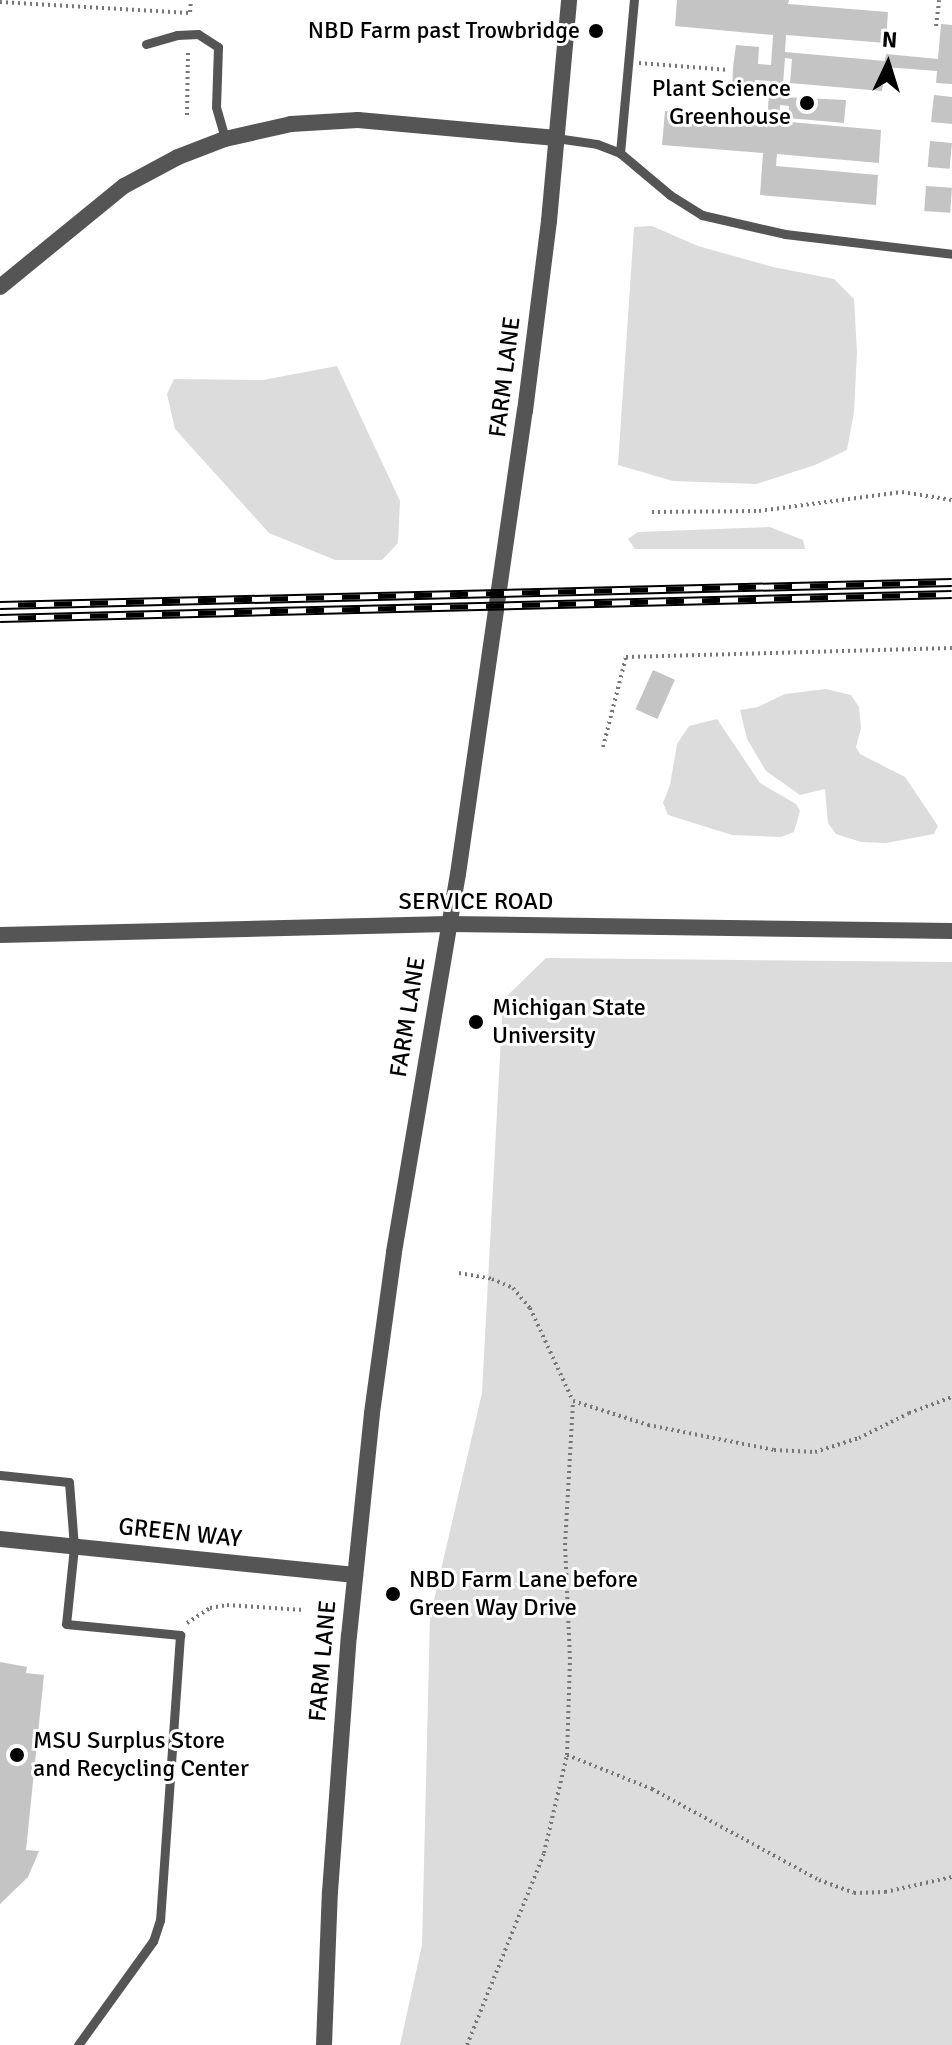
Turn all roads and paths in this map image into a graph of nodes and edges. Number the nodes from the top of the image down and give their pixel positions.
1 (88, 0) edge
2 (191, 0) edge
3 (569, 0) edge
4 (634, 0) edge
5 (939, 0) edge
6 (0, 2) edge
7 (83, 7) junction
8 (190, 13) junction
9 (936, 26) dead end
10 (188, 34) junction
11 (146, 44) dead end
12 (629, 62) junction
13 (729, 70) dead end
14 (187, 115) dead end
15 (556, 138) junction
16 (225, 139) junction
17 (620, 153) junction
18 (952, 254) edge
19 (0, 287) edge
20 (952, 500) edge
21 (652, 512) dead end
22 (952, 648) edge
23 (603, 747) dead end
24 (448, 924) junction
25 (952, 931) edge
26 (0, 935) edge
27 (459, 1273) dead end
28 (952, 1397) edge
29 (573, 1401) junction
30 (0, 1475) edge
31 (0, 1539) edge
32 (74, 1547) junction
33 (355, 1575) junction
34 (304, 1610) dead end
35 (180, 1635) junction
36 (567, 1755) junction
37 (952, 1877) edge
38 (78, 2045) edge
39 (324, 2045) edge
40 (467, 2045) edge

1 - 7 path
2 - 8 path
3 - 15 street, FARM LANE
4 - 12 lane
5 - 9 path
6 - 7 path
7 - 8 path
8 - 10 path
10 - 11 lane
10 - 14 path
10 - 16 lane
12 - 13 path
12 - 17 lane
15 - 16 street
15 - 17 lane
15 - 24 street, FARM LANE
16 - 19 street
17 - 18 lane
20 - 21 path
22 - 23 path
24 - 25 street, SERVICE ROAD
24 - 26 street, SERVICE ROAD
24 - 33 street, FARM LANE
27 - 29 path
28 - 29 path
29 - 36 path
30 - 32 lane
31 - 32 street, GREEN WAY
32 - 33 street, GREEN WAY
32 - 35 lane
33 - 39 street, FARM LANE
34 - 35 path
35 - 38 lane
36 - 37 path
36 - 40 path

